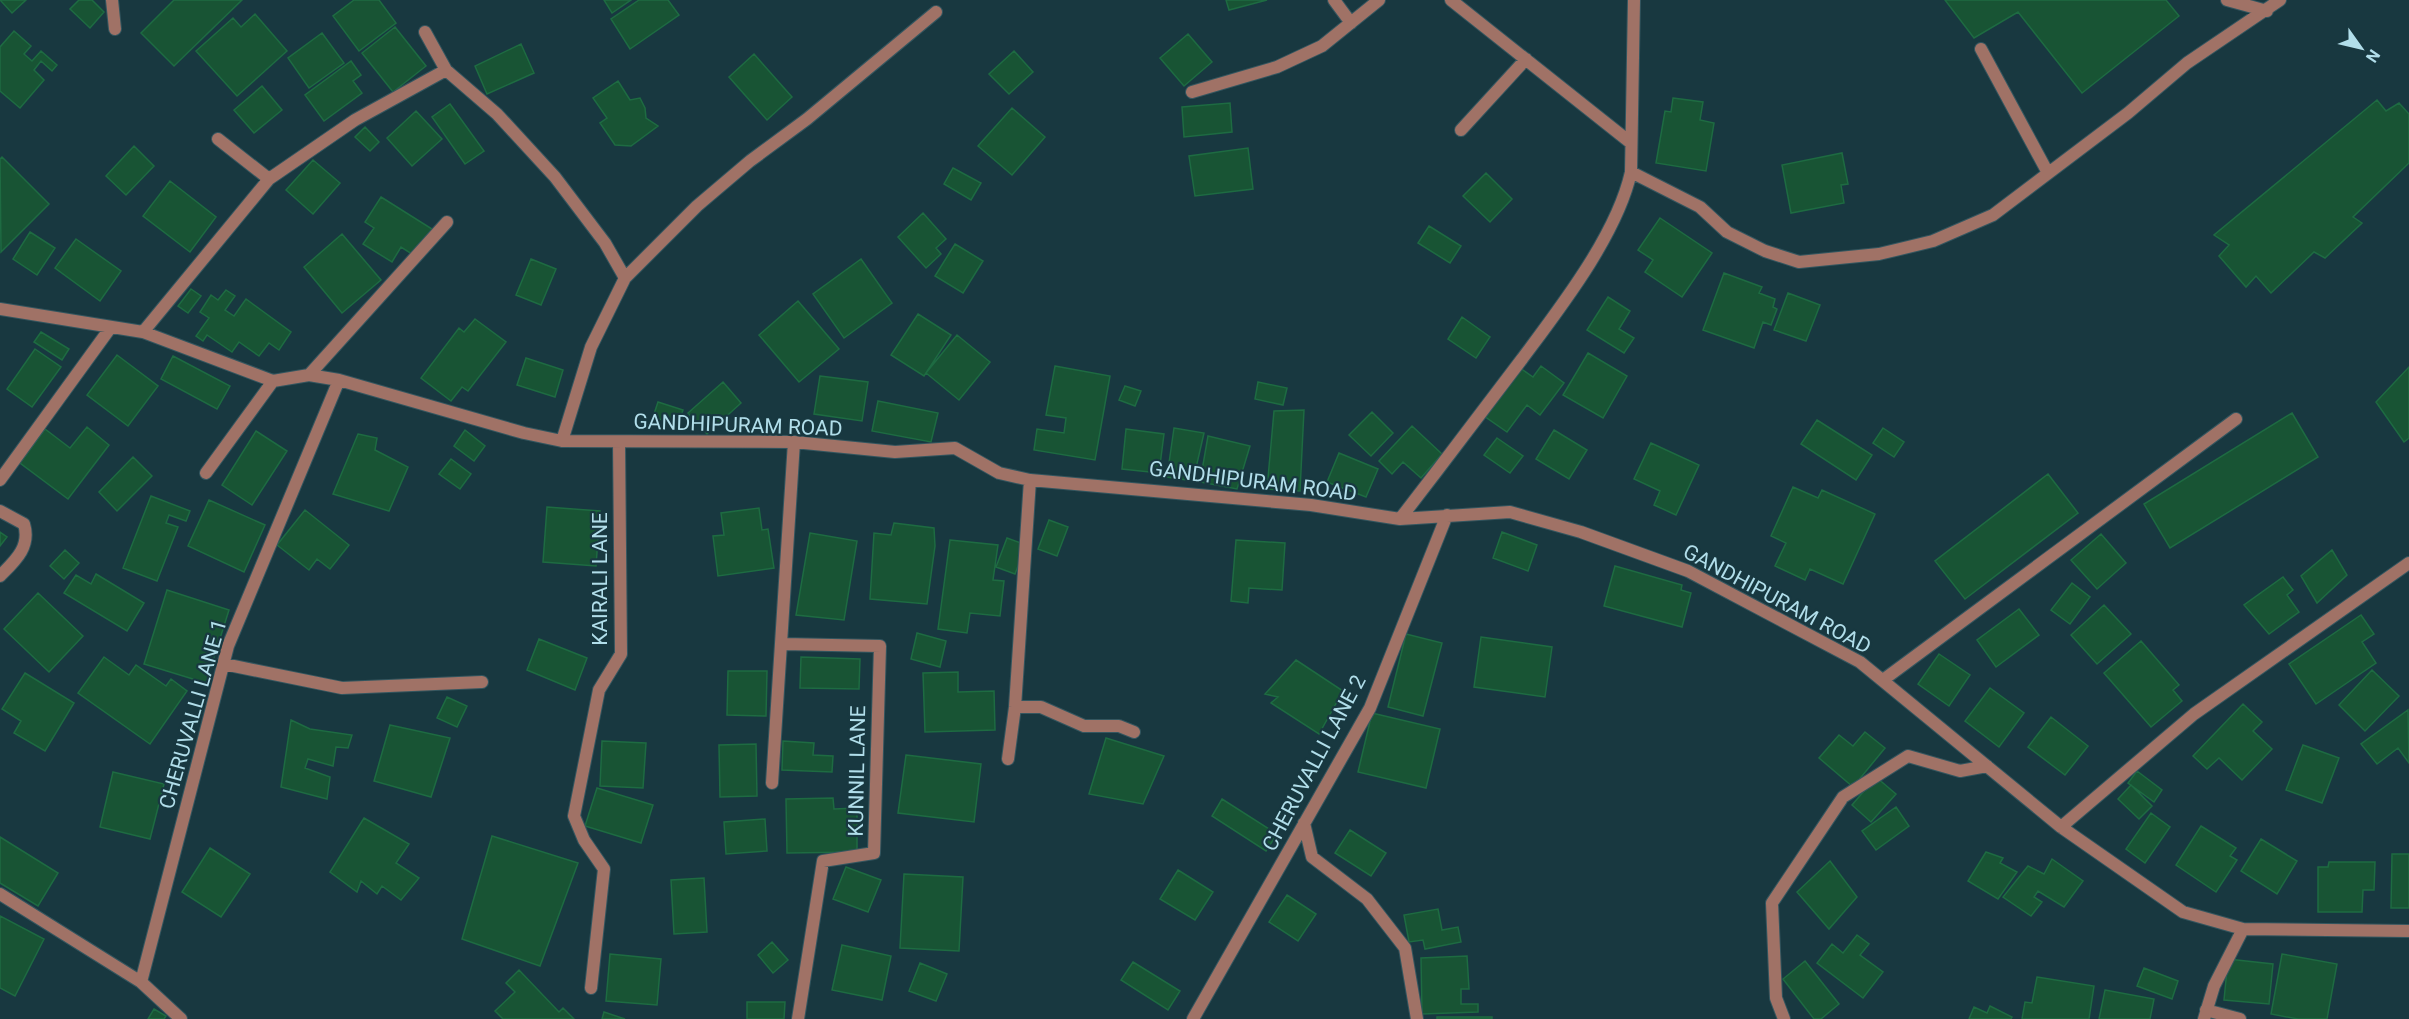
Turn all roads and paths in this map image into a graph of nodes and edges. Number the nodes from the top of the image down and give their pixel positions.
1 (112, 0) edge
2 (1334, 0) edge
3 (1379, 0) edge
4 (1451, 0) edge
5 (1634, 0) edge
6 (2228, 0) edge
7 (2280, 0) edge
8 (2267, 11) junction
9 (936, 12) dead end
10 (1351, 22) junction
11 (115, 29) dead end
12 (425, 32) dead end
13 (1981, 49) dead end
14 (1526, 59) junction
15 (446, 70) junction
16 (1192, 92) dead end
17 (1461, 130) dead end
18 (218, 139) dead end
19 (1631, 143) junction
20 (1631, 172) junction
21 (2048, 173) junction
22 (269, 179) junction
23 (447, 222) dead end
24 (625, 278) junction
25 (0, 309) edge
26 (111, 327) junction
27 (143, 332) junction
28 (309, 375) junction
29 (339, 380) junction
30 (273, 381) junction
31 (2236, 419) dead end
32 (562, 441) junction
33 (619, 442) junction
34 (794, 442) junction
35 (206, 473) dead end
36 (0, 480) edge
37 (1030, 480) junction
38 (0, 511) edge
39 (1447, 515) junction
40 (1400, 519) junction
41 (2409, 563) edge
42 (0, 576) edge
43 (783, 644) junction
44 (224, 664) junction
45 (1883, 680) junction
46 (482, 682) dead end
47 (1016, 707) junction
48 (1134, 732) dead end
49 (1008, 759) dead end
50 (1987, 766) junction
51 (772, 783) dead end
52 (1304, 823) junction
53 (2061, 827) junction
54 (0, 894) edge
55 (2243, 929) junction
56 (2409, 931) edge
57 (141, 982) junction
58 (591, 988) dead end
59 (2205, 1015) edge
60 (180, 1019) edge
61 (798, 1019) edge
62 (1194, 1019) edge
63 (1417, 1019) edge
64 (1784, 1019) edge
65 (2240, 1019) edge

1 - 11 street
2 - 10 street
3 - 10 street
4 - 14 street
5 - 19 street
6 - 8 street
7 - 8 street
8 - 21 street
9 - 24 street
10 - 16 street
12 - 15 street
13 - 21 street
14 - 17 street
14 - 19 street
15 - 22 street
15 - 24 street
18 - 22 street
19 - 20 street
20 - 21 street
20 - 40 street
22 - 27 street
23 - 28 street
24 - 32 street
25 - 26 street
26 - 27 street
26 - 36 street
27 - 30 street
28 - 29 street, GANDHIPURAM ROAD
28 - 30 street, GANDHIPURAM ROAD
29 - 32 street, GANDHIPURAM ROAD
29 - 44 street, CHERUVALLI LANE 1
30 - 35 street
31 - 45 street
32 - 33 street, GANDHIPURAM ROAD
33 - 34 street, GANDHIPURAM ROAD
33 - 58 street, KAIRALI LANE
34 - 37 street, GANDHIPURAM ROAD
34 - 43 street
37 - 40 street, GANDHIPURAM ROAD
37 - 47 street
38 - 42 street
39 - 40 street, GANDHIPURAM ROAD
39 - 45 street, GANDHIPURAM ROAD
39 - 52 street, CHERUVALLI LANE 2
41 - 53 street
43 - 51 street
43 - 61 street, KUNNIL LANE
44 - 46 street
44 - 57 street, CHERUVALLI LANE 1
45 - 50 street, GANDHIPURAM ROAD
47 - 48 street
47 - 49 street
50 - 53 street, GANDHIPURAM ROAD
50 - 64 street
52 - 62 street, CHERUVALLI LANE 2
52 - 63 street
53 - 55 street, GANDHIPURAM ROAD
54 - 57 street
55 - 56 street, GANDHIPURAM ROAD
55 - 59 street
57 - 60 street
59 - 65 street

